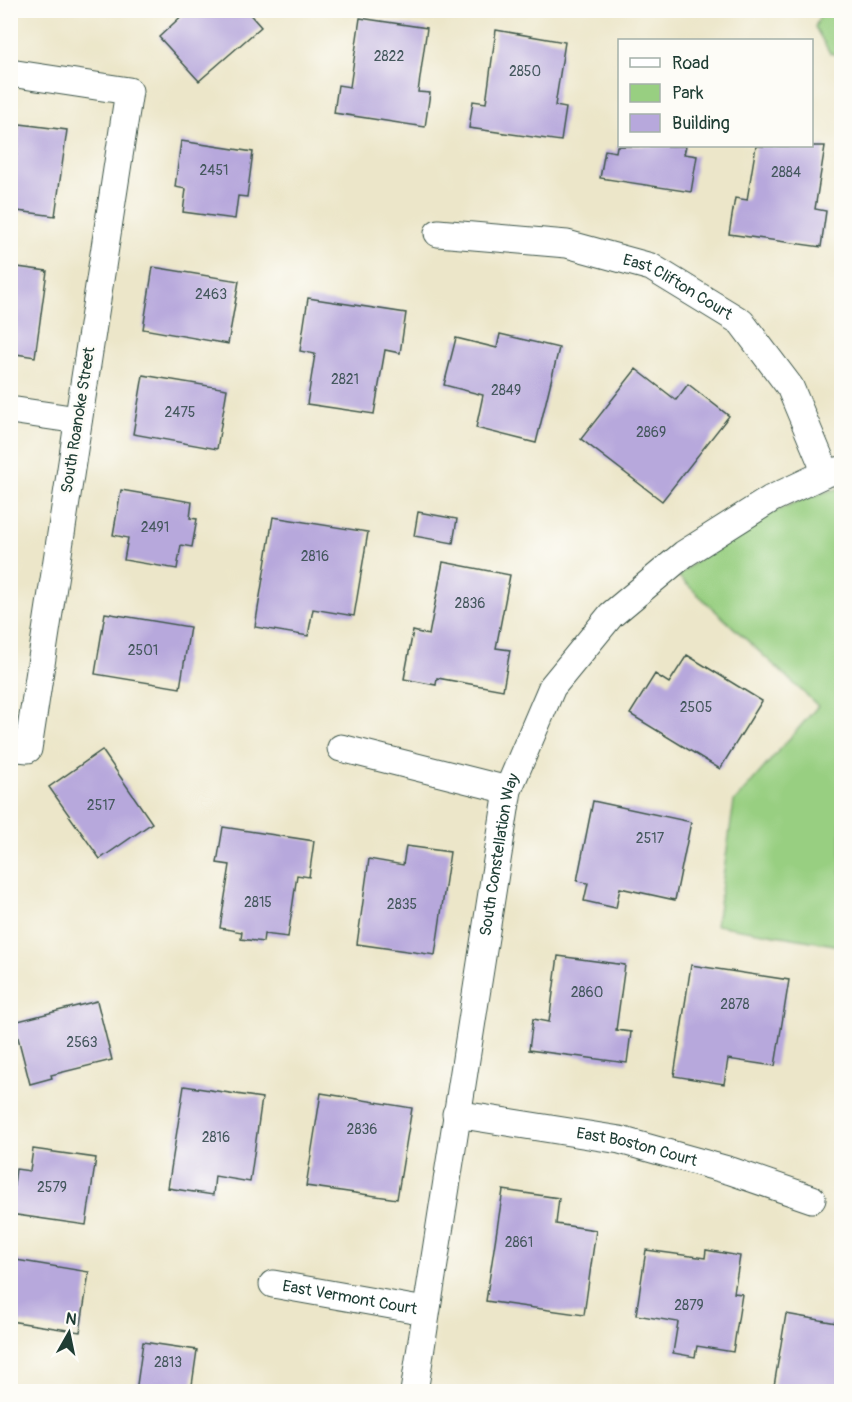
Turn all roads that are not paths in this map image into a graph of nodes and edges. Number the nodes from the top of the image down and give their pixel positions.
1 (10, 73) edge
2 (438, 233) dead end
3 (10, 410) edge
4 (78, 420) junction
5 (834, 472) edge
6 (19, 748) edge
7 (341, 748) dead end
8 (508, 790) junction
9 (456, 1114) junction
10 (812, 1199) dead end
11 (273, 1284) dead end
12 (425, 1311) junction
13 (414, 1392) edge

1 - 4 street, South Roanoke Street
2 - 5 street, East Clifton Court
3 - 4 street
4 - 6 street, South Roanoke Street
5 - 8 street, South Constellation Way
7 - 8 street
8 - 9 street, South Constellation Way
9 - 10 street, East Boston Court
9 - 12 street, South Constellation Way
11 - 12 street, East Vermont Court
12 - 13 street, South Constellation Way

